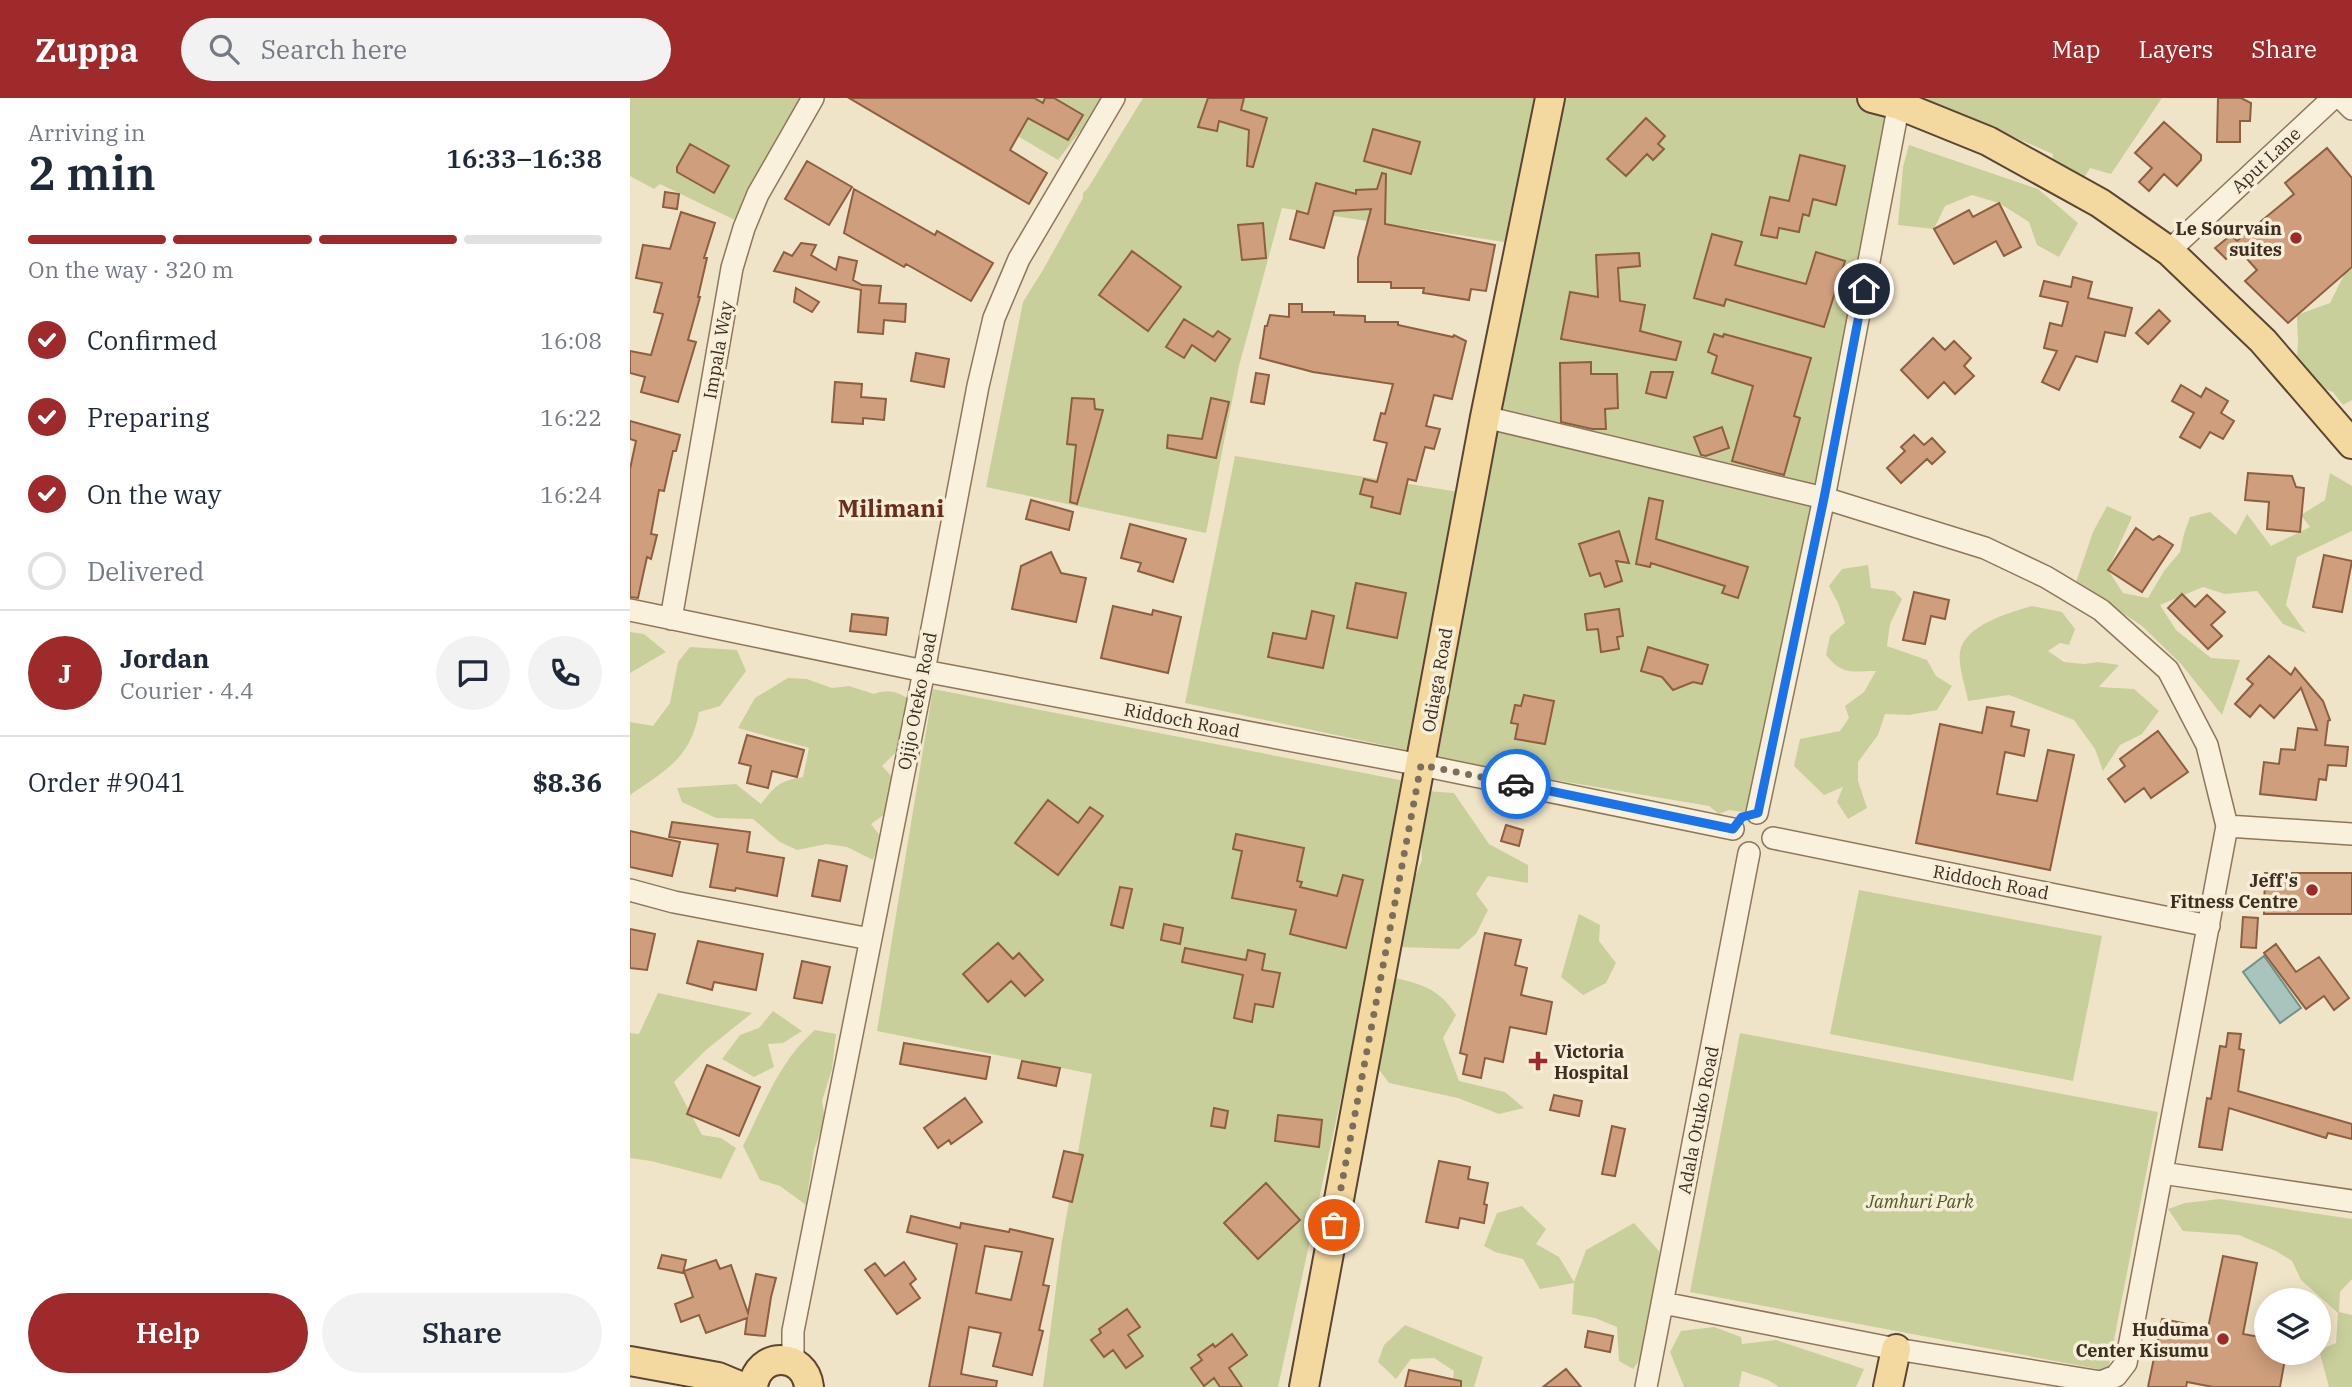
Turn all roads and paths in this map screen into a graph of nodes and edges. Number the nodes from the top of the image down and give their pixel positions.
1 (813, 98) edge
2 (1114, 98) edge
3 (1550, 98) edge
4 (1872, 98) edge
5 (2333, 98) edge
6 (2341, 98) edge
7 (1900, 102) edge
8 (2352, 109) edge
9 (2169, 251) junction
10 (1485, 417) junction
11 (2352, 444) edge
12 (1824, 498) junction
13 (630, 610) edge
14 (671, 619) junction
15 (924, 671) junction
16 (1421, 765) junction
17 (1758, 813) junction
18 (2227, 826) junction
19 (1733, 829) junction
20 (2352, 834) edge
21 (1773, 838) junction
22 (1749, 853) junction
23 (630, 890) edge
24 (2209, 926) junction
25 (870, 939) junction
26 (2162, 1173) junction
27 (2352, 1201) edge
28 (1663, 1303) junction
29 (1896, 1349) junction
30 (630, 1360) edge
31 (775, 1379) edge
32 (1304, 1387) edge
33 (1646, 1387) edge
34 (1888, 1387) edge

1 - 14 street, Impala Way
2 - 15 street, Ojijo Oteko Road
3 - 10 main road, Odiaga Road
4 - 7 main road
5 - 9 street, Aput Lane
6 - 8 street
7 - 9 main road
7 - 12 street
9 - 11 main road
10 - 12 street
10 - 16 main road, Odiaga Road
12 - 17 street
12 - 18 street
13 - 14 street, Riddoch Road
14 - 15 street, Riddoch Road
15 - 16 street, Riddoch Road
15 - 25 street, Ojijo Oteko Road
16 - 19 street, Riddoch Road
16 - 32 main road, Odiaga Road
17 - 19 street
17 - 21 street
18 - 20 street
18 - 24 street
19 - 22 street
21 - 22 street
21 - 24 street, Riddoch Road
22 - 28 street, Adala Otuko Road
23 - 25 street
24 - 26 street
25 - 31 street, Ojijo Oteko Road
26 - 27 street
26 - 29 street
28 - 29 street
28 - 33 street, Adala Otuko Road
29 - 34 main road
30 - 31 main road

